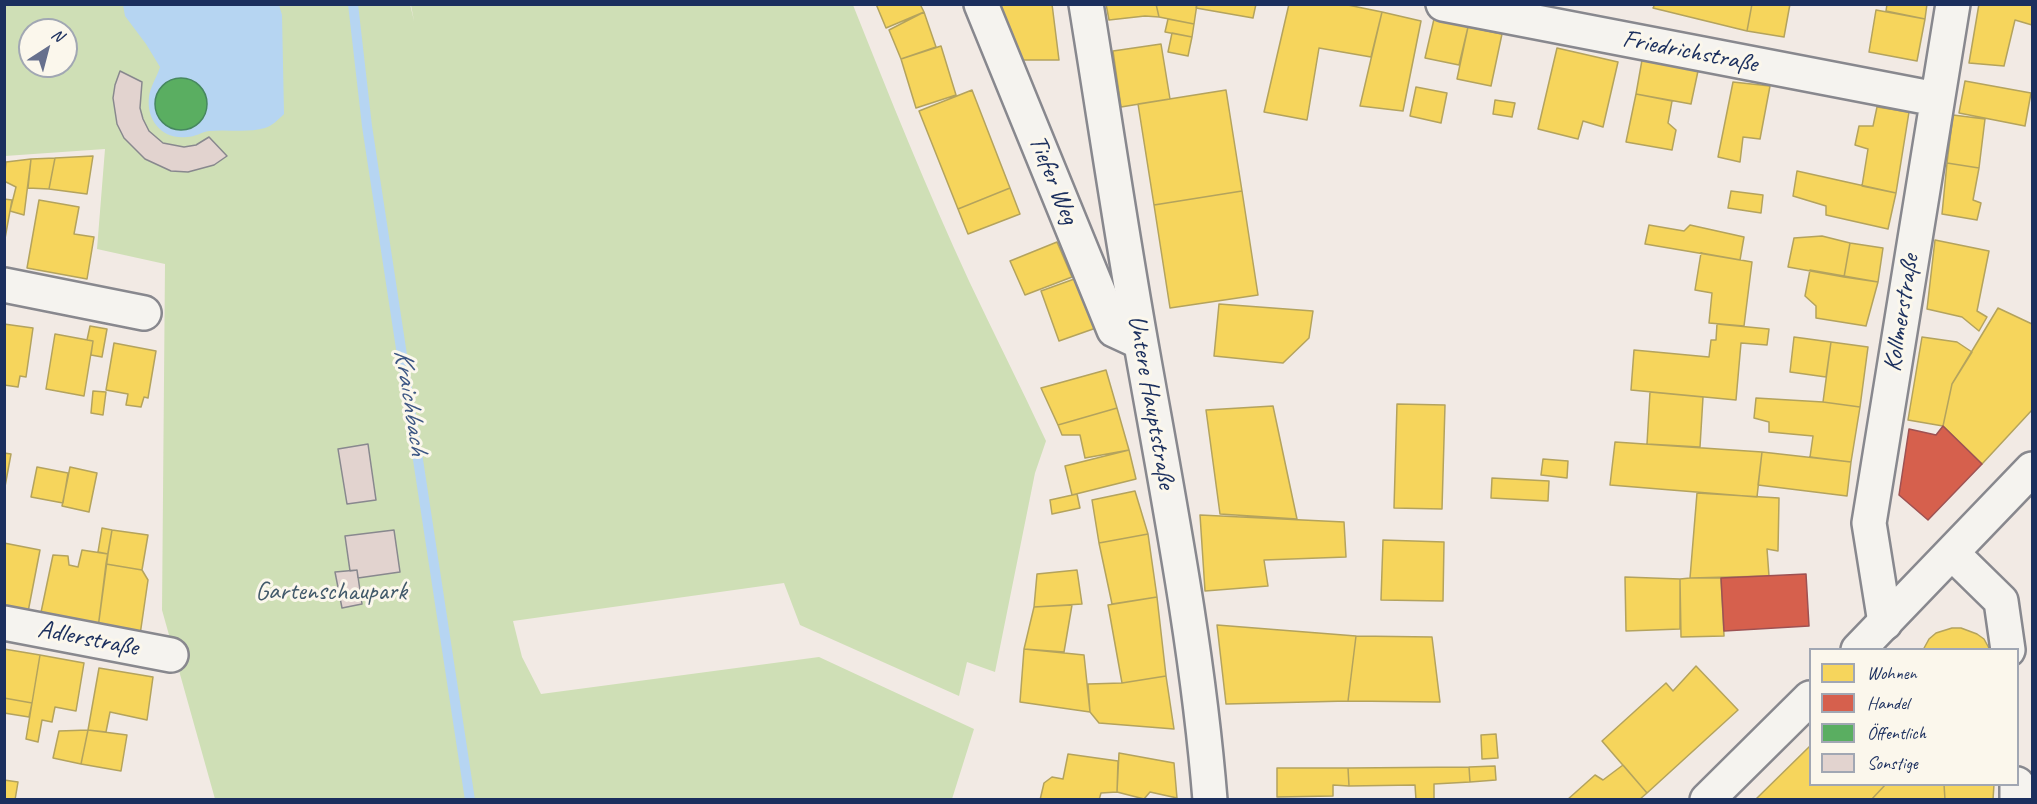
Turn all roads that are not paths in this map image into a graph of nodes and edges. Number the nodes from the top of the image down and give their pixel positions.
1 (981, 4) edge
2 (1086, 4) edge
3 (1443, 4) edge
4 (1953, 4) edge
5 (1936, 99) junction
6 (4, 285) edge
7 (144, 313) dead end
8 (1140, 342) junction
9 (2032, 469) edge
10 (1952, 553) junction
11 (4, 623) edge
12 (1885, 623) junction
13 (1860, 648) edge
14 (2008, 648) edge
15 (171, 655) dead end
16 (1809, 699) edge
17 (1210, 800) edge
18 (1707, 800) edge

1 - 8 street, Tiefer Weg
2 - 8 street, Untere Hauptstraße
3 - 5 street, Friedrichstraße
4 - 5 street, Kollmerstraße
5 - 12 street, Kollmerstraße
6 - 7 street
8 - 17 street, Untere Hauptstraße
9 - 10 street
10 - 12 street
10 - 14 street
11 - 15 street, Adlerstraße
12 - 13 street
16 - 18 street

